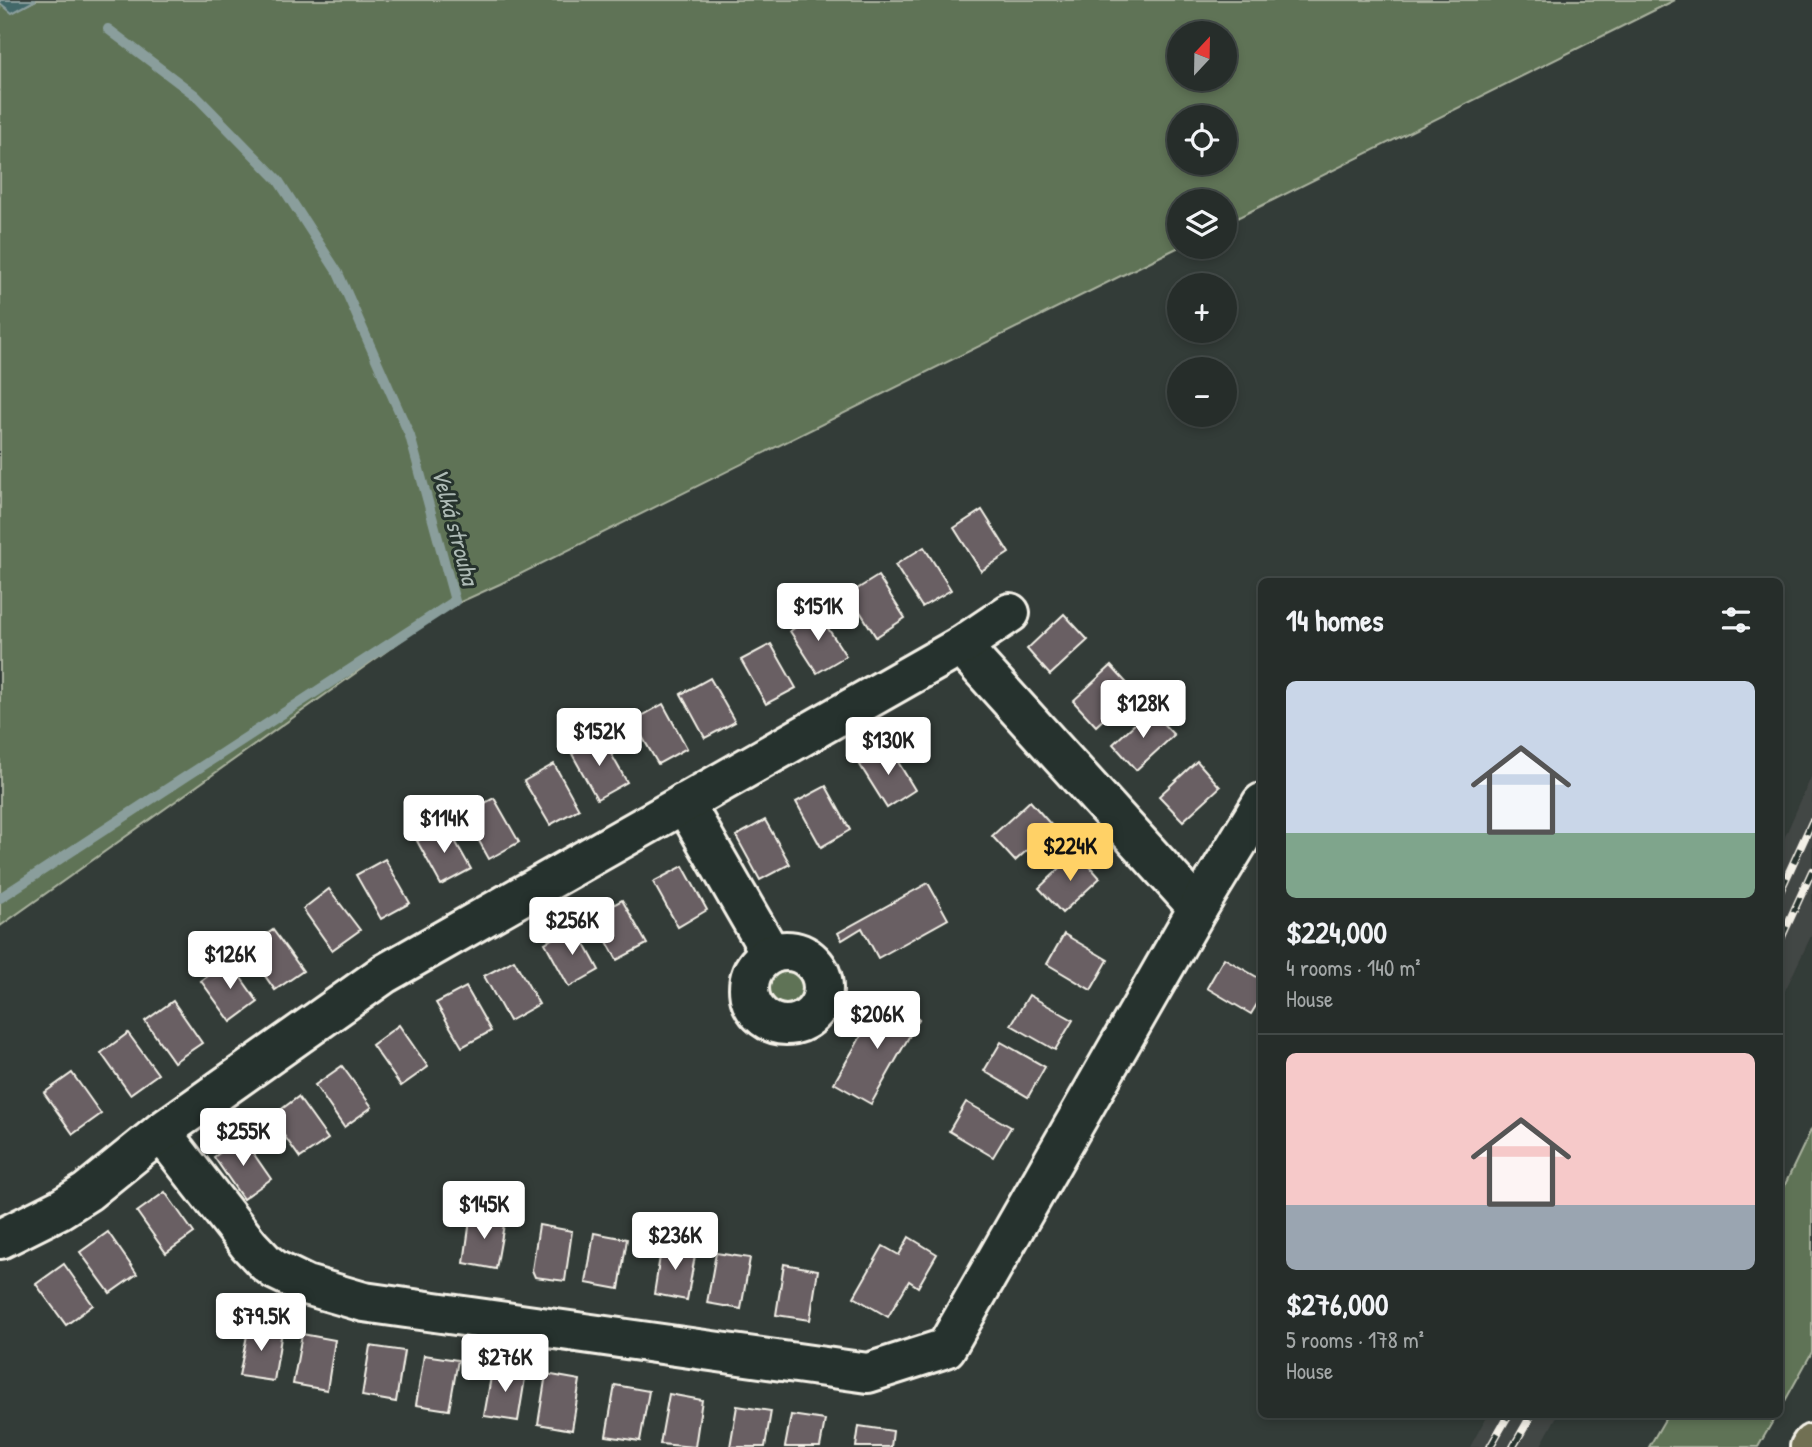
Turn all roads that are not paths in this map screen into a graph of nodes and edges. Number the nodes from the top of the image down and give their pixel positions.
1 (1010, 613) dead end
2 (961, 646) junction
3 (684, 803) junction
4 (1258, 810) edge
5 (1198, 908) junction
6 (771, 954) dead end
7 (161, 1132) junction
8 (0, 1239) edge

1 - 2 street
2 - 3 street
2 - 5 street
3 - 6 street
3 - 7 street
4 - 5 street
5 - 7 street
7 - 8 street

